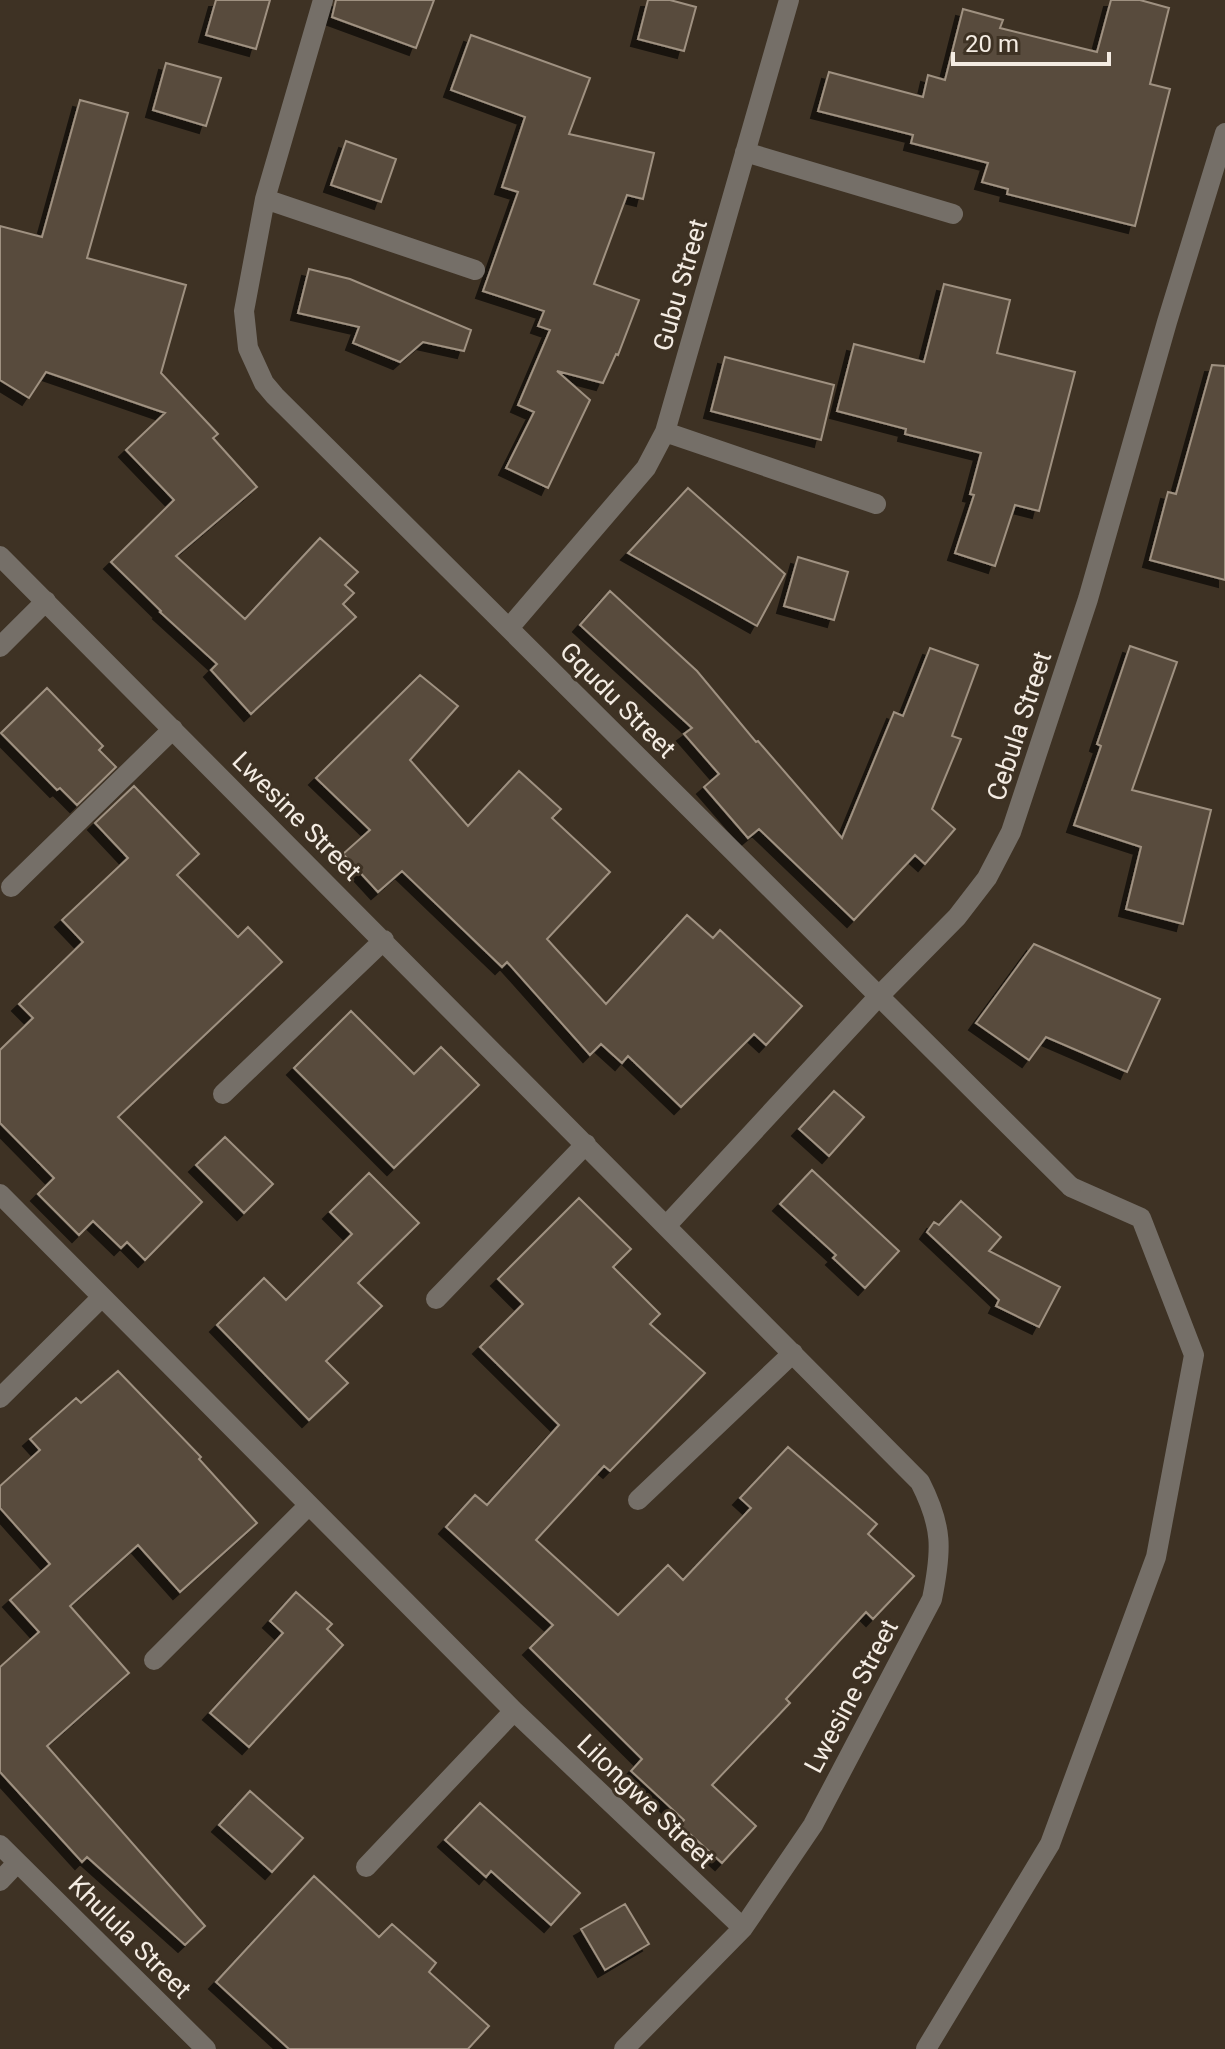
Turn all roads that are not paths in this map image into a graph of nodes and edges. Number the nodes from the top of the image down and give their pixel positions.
1 (323, 0) edge
2 (789, 0) edge
3 (1225, 133) edge
4 (745, 152) junction
5 (265, 199) junction
6 (953, 214) dead end
7 (475, 270) dead end
8 (665, 432) junction
9 (876, 504) dead end
10 (0, 556) edge
11 (46, 601) junction
12 (509, 628) junction
13 (0, 647) edge
14 (173, 729) junction
15 (11, 887) dead end
16 (384, 940) junction
17 (878, 997) junction
18 (223, 1094) dead end
19 (586, 1144) junction
20 (0, 1194) edge
21 (667, 1225) junction
22 (102, 1297) junction
23 (436, 1299) dead end
24 (793, 1353) junction
25 (0, 1398) edge
26 (638, 1500) dead end
27 (309, 1505) junction
28 (154, 1660) dead end
29 (514, 1711) junction
30 (0, 1845) edge
31 (17, 1863) junction
32 (366, 1867) dead end
33 (0, 1881) edge
34 (743, 1928) junction
35 (206, 2049) edge
36 (624, 2049) edge
37 (926, 2049) edge

1 - 5 street, Gqudu Street
2 - 4 street, Gubu Street
3 - 17 street, Cebula Street
4 - 6 street
4 - 8 street, Gubu Street
5 - 7 street
5 - 12 street, Gqudu Street
8 - 9 street
8 - 12 street, Gubu Street
10 - 11 street, Lwesine Street
11 - 13 street
11 - 14 street, Lwesine Street
12 - 17 street, Gqudu Street
14 - 15 street
14 - 16 street, Lwesine Street
16 - 18 street
16 - 19 street, Lwesine Street
17 - 21 street, Cebula Street
17 - 37 street, Gqudu Street
19 - 21 street, Lwesine Street
19 - 23 street
20 - 22 street, Lilongwe Street
21 - 24 street, Lwesine Street
22 - 25 street
22 - 27 street, Lilongwe Street
24 - 26 street
24 - 34 street, Lwesine Street
27 - 28 street
27 - 29 street, Lilongwe Street
29 - 32 street
29 - 34 street, Lilongwe Street
30 - 31 street, Khulula Street
31 - 33 street
31 - 35 street, Khulula Street
34 - 36 street, Lwesine Street

